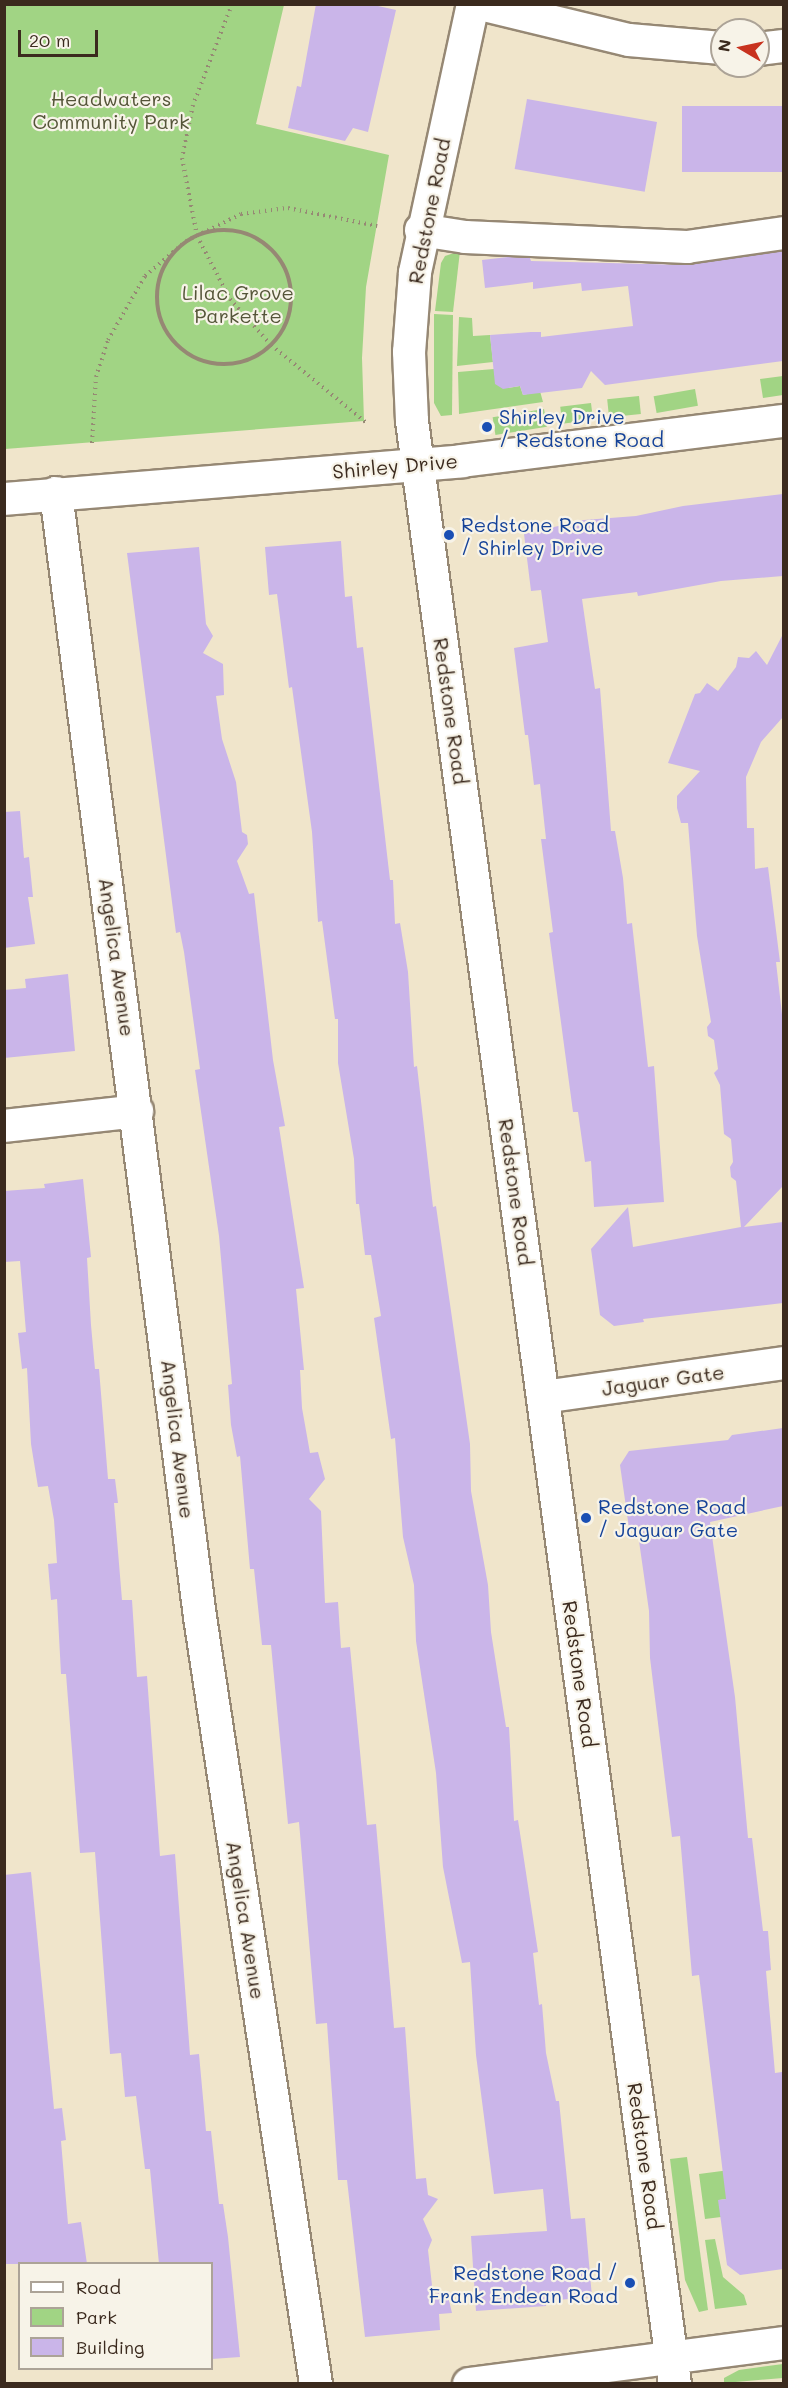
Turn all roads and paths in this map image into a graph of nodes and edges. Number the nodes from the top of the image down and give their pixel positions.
1 (232, 4) edge
2 (473, 4) edge
3 (480, 4) edge
4 (710, 47) edge
5 (377, 225) dead end
6 (422, 230) junction
7 (783, 233) edge
8 (197, 236) junction
9 (186, 241) junction
10 (272, 345) junction
11 (783, 421) edge
12 (368, 424) dead end
13 (92, 443) dead end
14 (416, 465) junction
15 (56, 493) junction
16 (4, 500) edge
17 (137, 1111) junction
18 (4, 1126) edge
19 (783, 1363) edge
20 (543, 1397) junction
21 (783, 2343) edge
22 (674, 2371) edge
23 (316, 2384) edge
24 (469, 2384) edge

1 - 8 path
2 - 6 street, Redstone Road
3 - 4 street
5 - 8 path
6 - 7 street
6 - 14 street, Redstone Road
8 - 9 path
8 - 10 path
8 - 10 path
9 - 10 path
9 - 13 path
10 - 12 path
11 - 14 street, Shirley Drive
14 - 15 street, Shirley Drive
14 - 20 street, Redstone Road
15 - 16 street, Shirley Drive
15 - 17 street, Angelica Avenue
17 - 18 street
17 - 23 street, Angelica Avenue
19 - 20 street, Jaguar Gate
20 - 22 street, Redstone Road
21 - 22 street
22 - 24 street

